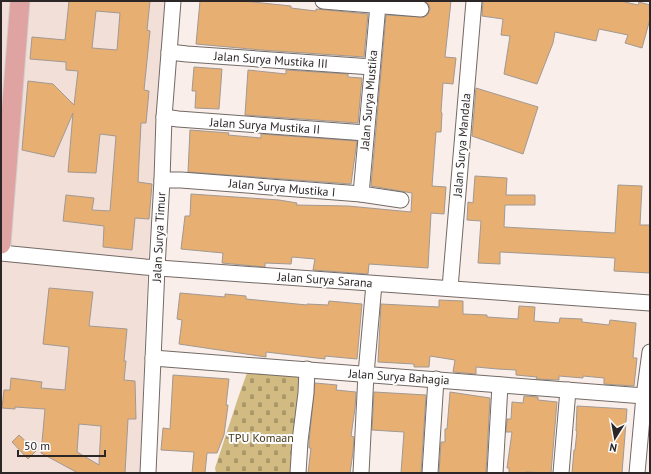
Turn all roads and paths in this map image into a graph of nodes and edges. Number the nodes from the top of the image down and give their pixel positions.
1 (20, 1) edge
2 (173, 1) edge
3 (323, 1) edge
4 (474, 1) edge
5 (378, 5) junction
6 (421, 9) dead end
7 (169, 52) junction
8 (372, 67) junction
9 (164, 117) junction
10 (366, 133) junction
11 (162, 180) junction
12 (361, 194) junction
13 (402, 200) dead end
14 (1, 244) edge
15 (1, 253) edge
16 (157, 268) junction
17 (374, 284) junction
18 (450, 288) junction
19 (650, 303) edge
20 (650, 352) edge
21 (153, 358) junction
22 (307, 370) junction
23 (366, 374) junction
24 (436, 379) junction
25 (500, 384) junction
26 (568, 390) junction
27 (644, 396) junction
28 (148, 473) edge
29 (298, 473) edge
30 (361, 473) edge
31 (430, 473) edge
32 (495, 473) edge
33 (561, 473) edge
34 (637, 473) edge

1 - 14 main road
2 - 7 street, Jalan Surya Timur
3 - 5 street
4 - 18 street, Jalan Surya Mandala
5 - 6 street
5 - 8 street, Jalan Surya Mustika
7 - 8 street, Jalan Surya Mustika III
7 - 9 street, Jalan Surya Timur
8 - 10 street, Jalan Surya Mustika
9 - 10 street, Jalan Surya Mustika II
9 - 11 street, Jalan Surya Timur
10 - 12 street, Jalan Surya Mustika
11 - 12 street, Jalan Surya Mustika I
11 - 16 street, Jalan Surya Timur
12 - 13 street, Jalan Surya Mustika I
15 - 16 street, Jalan Surya Sarana
16 - 17 street, Jalan Surya Sarana
16 - 21 street, Jalan Surya Timur
17 - 18 street, Jalan Surya Sarana
17 - 23 street
18 - 19 street, Jalan Surya Sarana
20 - 27 street
21 - 22 street, Jalan Surya Bahagia
21 - 28 street, Jalan Surya Timur
22 - 23 street, Jalan Surya Bahagia
22 - 29 street
23 - 24 street, Jalan Surya Bahagia
23 - 30 street
24 - 25 street, Jalan Surya Bahagia
24 - 31 street
25 - 26 street, Jalan Surya Bahagia
25 - 32 street
26 - 27 street, Jalan Surya Bahagia
26 - 33 street
27 - 34 street

